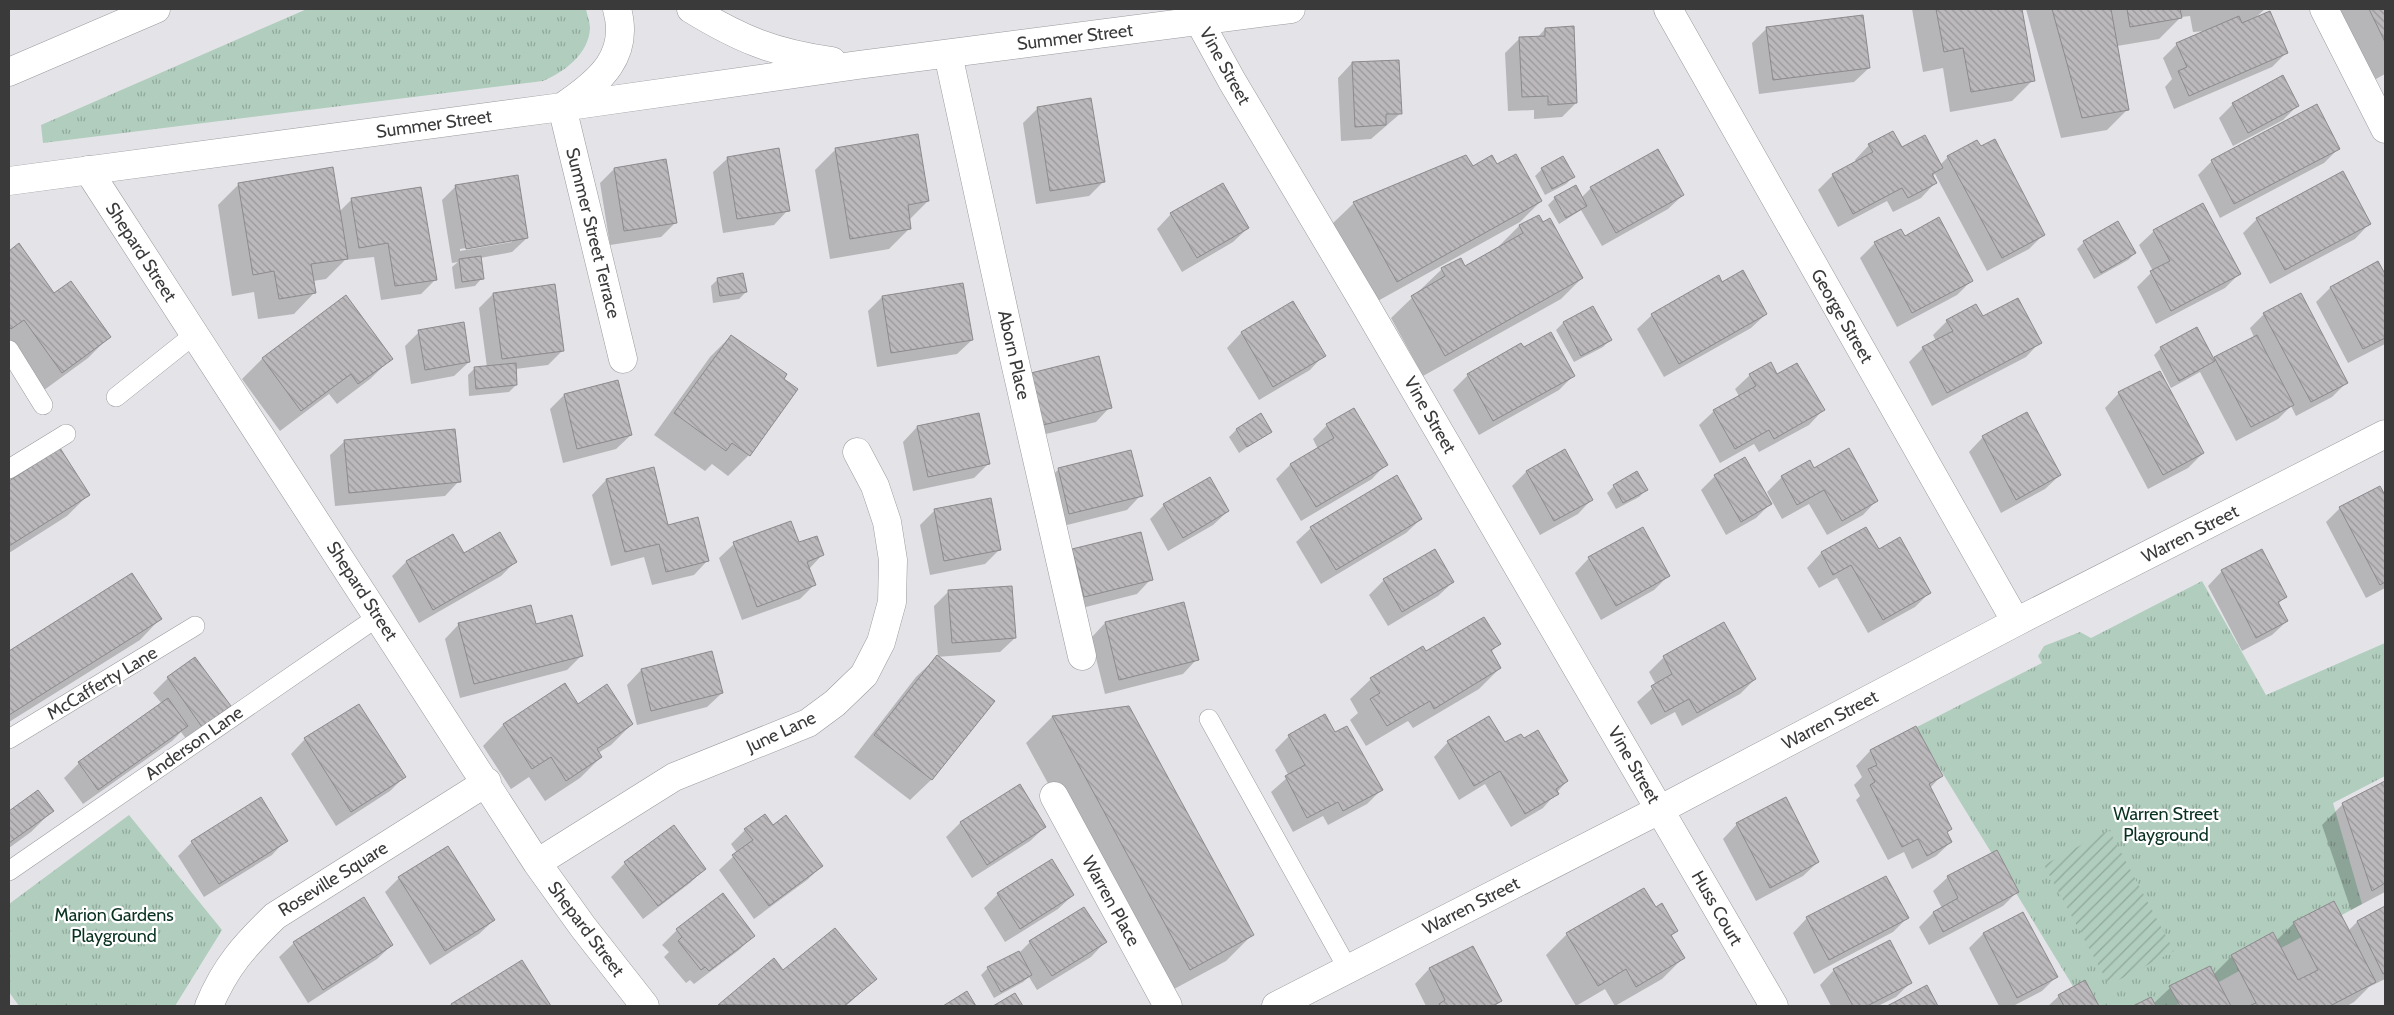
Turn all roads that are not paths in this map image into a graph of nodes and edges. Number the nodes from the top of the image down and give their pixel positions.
1 (156, 9) edge
2 (617, 9) edge
3 (691, 9) edge
4 (1291, 9) edge
5 (1668, 9) edge
6 (2324, 9) edge
7 (1197, 15) edge
8 (948, 54) junction
9 (858, 65) junction
10 (9, 72) edge
11 (562, 107) junction
12 (2385, 129) edge
13 (88, 170) junction
14 (9, 182) edge
15 (195, 334) junction
16 (9, 350) edge
17 (623, 359) dead end
18 (116, 397) dead end
19 (43, 405) dead end
20 (66, 434) dead end
21 (2385, 434) edge
22 (857, 452) dead end
23 (9, 469) edge
24 (379, 616) junction
25 (2016, 622) junction
26 (195, 626) dead end
27 (1082, 656) dead end
28 (1209, 719) dead end
29 (9, 739) edge
30 (487, 782) junction
31 (1054, 796) dead end
32 (1661, 809) junction
33 (537, 863) junction
34 (9, 871) edge
35 (1348, 969) junction
36 (209, 1006) edge
37 (645, 1006) edge
38 (1168, 1006) edge
39 (1276, 1006) edge
40 (1774, 1006) edge

1 - 10 street
2 - 11 street
3 - 9 street, Summer Street
4 - 7 street, Summer Street
5 - 25 street, George Street
6 - 12 street
7 - 8 street, Summer Street
7 - 32 street, Vine Street
8 - 9 street, Summer Street
8 - 27 street, Aborn Place
9 - 11 street, Summer Street
11 - 13 street, Summer Street
11 - 17 street, Summer Street Terrace
13 - 14 street, Summer Street
13 - 15 street, Shepard Street
15 - 18 lane
15 - 24 street, Shepard Street
16 - 19 lane
20 - 23 lane
21 - 25 street, Warren Street
22 - 33 street, June Lane
24 - 30 street, Shepard Street
24 - 34 lane, Anderson Lane
25 - 32 street, Warren Street
26 - 29 lane, McCafferty Lane
28 - 35 lane
30 - 33 street, Shepard Street
30 - 36 street, Roseville Square
31 - 38 street, Warren Place
32 - 35 street, Warren Street
32 - 40 street, Huss Court
33 - 37 street, Shepard Street
35 - 39 street, Warren Street

